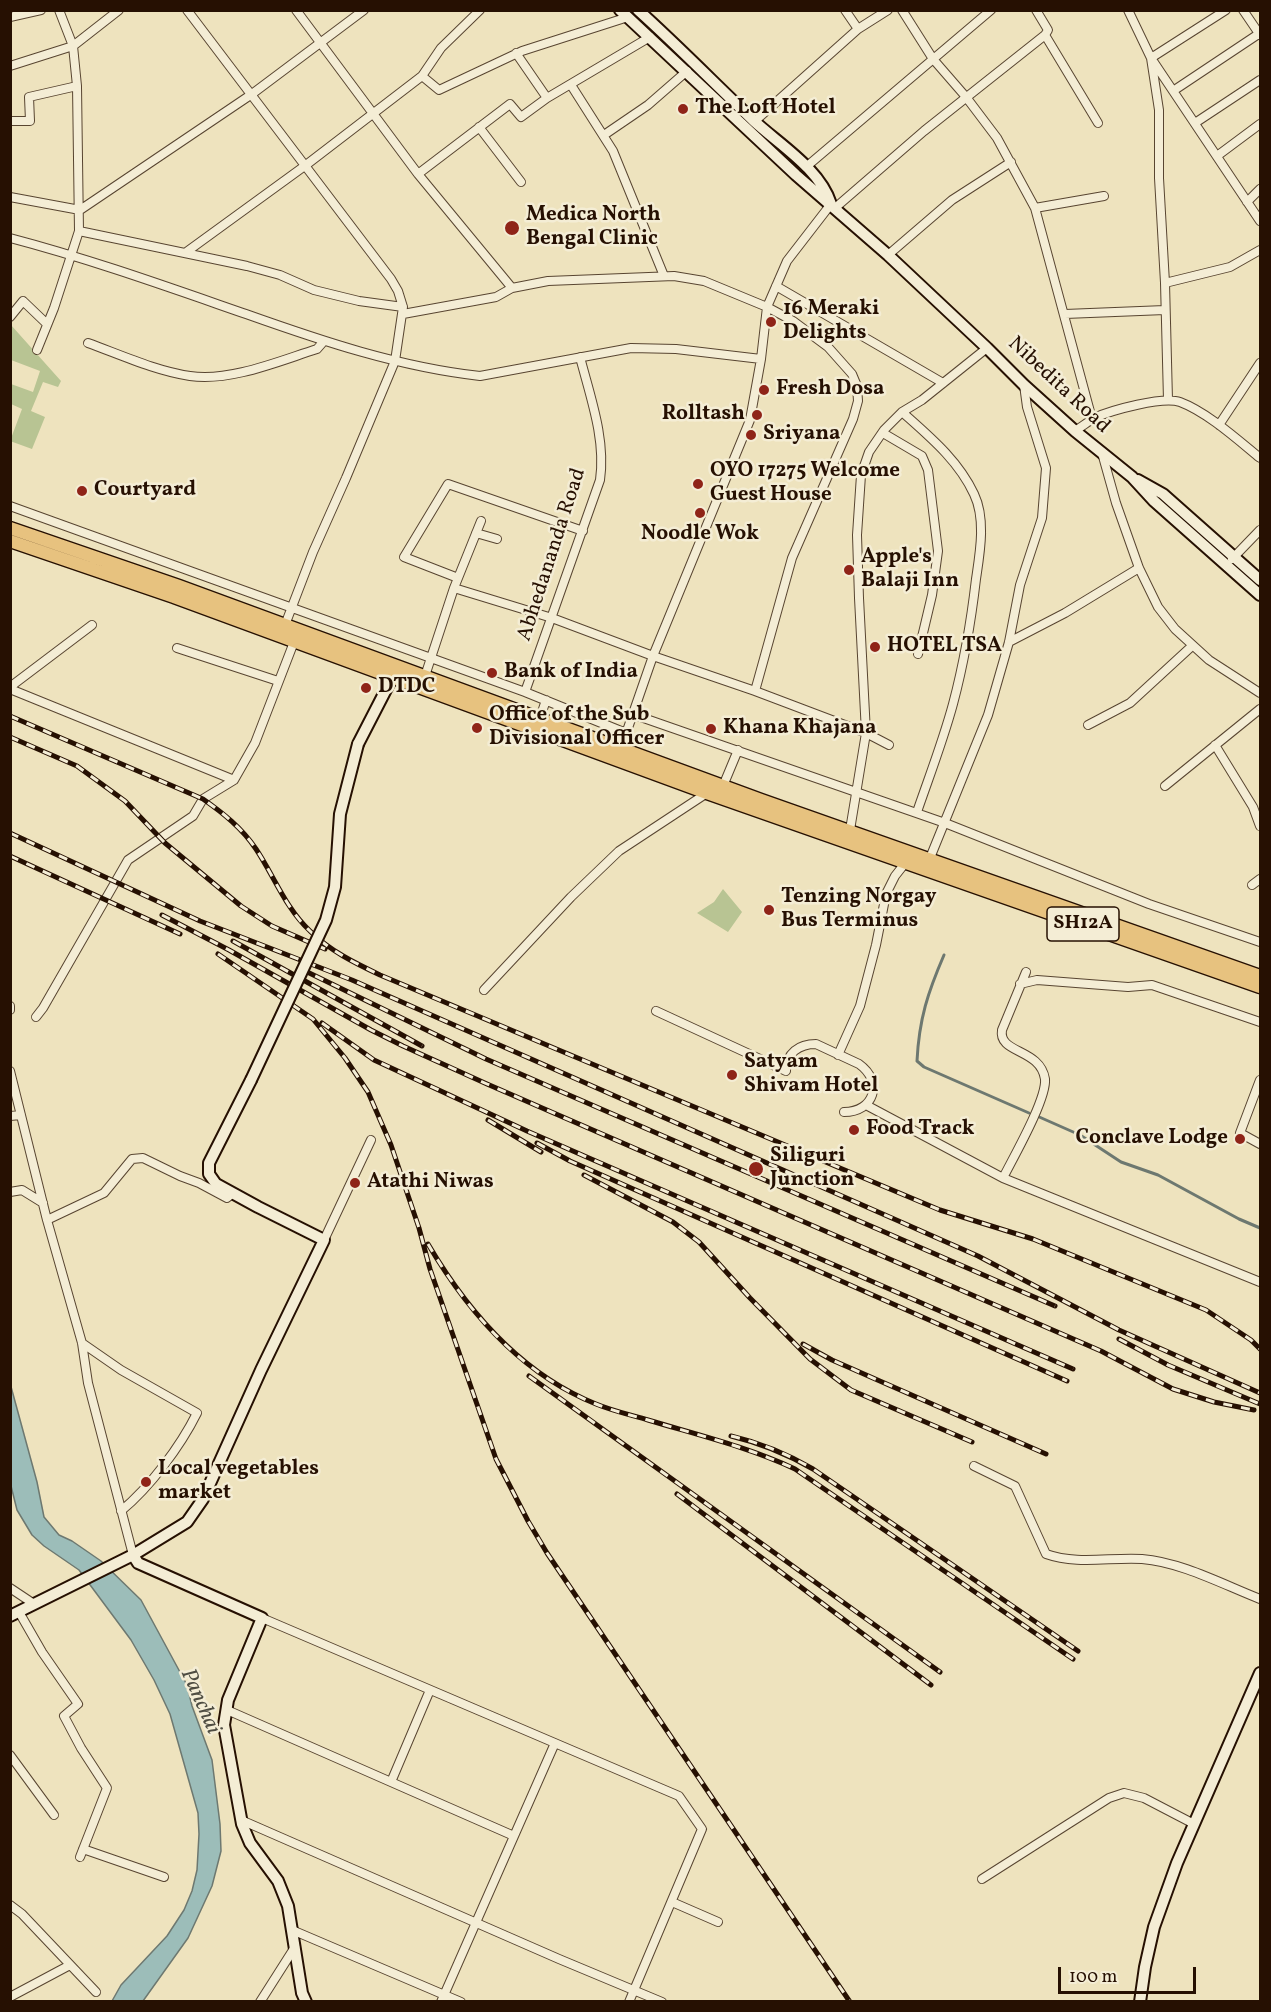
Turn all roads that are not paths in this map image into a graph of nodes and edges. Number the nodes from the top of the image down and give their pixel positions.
1 (41, 10) edge
2 (59, 10) edge
3 (118, 10) edge
4 (187, 10) edge
5 (296, 10) edge
6 (364, 10) edge
7 (480, 10) edge
8 (845, 10) edge
9 (888, 10) edge
10 (902, 10) edge
11 (992, 10) edge
12 (1036, 10) edge
13 (1128, 10) edge
14 (1226, 10) edge
15 (1243, 10) edge
16 (642, 12) edge
17 (624, 14) edge
18 (10, 17) edge
19 (858, 30) junction
20 (1260, 34) edge
21 (1045, 35) junction
22 (650, 37) junction
23 (320, 43) junction
24 (73, 46) junction
25 (516, 53) junction
26 (1151, 58) junction
27 (933, 59) junction
28 (10, 66) edge
29 (687, 71) junction
30 (422, 76) junction
31 (1260, 80) edge
32 (571, 85) junction
33 (77, 86) junction
34 (1173, 91) junction
35 (252, 94) junction
36 (966, 97) junction
37 (547, 98) junction
38 (373, 114) junction
39 (10, 121) edge
40 (755, 121) junction
41 (1098, 123) dead end
42 (1195, 123) junction
43 (1260, 124) edge
44 (479, 127) junction
45 (604, 135) junction
46 (1217, 156) junction
47 (1011, 162) junction
48 (306, 165) junction
49 (806, 167) junction
50 (418, 174) junction
51 (521, 182) dead end
52 (1260, 189) edge
53 (1104, 196) dead end
54 (10, 197) edge
55 (1247, 201) junction
56 (833, 206) junction
57 (1035, 208) junction
58 (80, 210) junction
59 (1260, 221) edge
60 (79, 231) junction
61 (10, 238) edge
62 (1260, 249) edge
63 (185, 253) junction
64 (73, 255) junction
65 (888, 255) junction
66 (664, 276) junction
67 (1165, 283) junction
68 (776, 286) junction
69 (512, 288) junction
70 (767, 307) junction
71 (403, 310) junction
72 (1165, 310) junction
73 (1065, 314) junction
74 (10, 317) edge
75 (47, 324) junction
76 (324, 341) junction
77 (88, 344) dead end
78 (987, 348) junction
79 (37, 350) dead end
80 (580, 357) junction
81 (761, 359) junction
82 (395, 361) junction
83 (1260, 363) edge
84 (943, 383) junction
85 (1024, 385) junction
86 (1168, 400) junction
87 (903, 412) junction
88 (1092, 419) junction
89 (1219, 425) junction
90 (1075, 431) junction
91 (883, 433) junction
92 (1102, 453) junction
93 (1260, 458) edge
94 (10, 507) edge
95 (481, 521) dead end
96 (10, 528) edge
97 (1260, 530) edge
98 (583, 531) junction
99 (476, 532) junction
100 (496, 538) dead end
101 (10, 541) edge
102 (1229, 561) junction
103 (1139, 568) junction
104 (458, 579) junction
105 (1260, 580) edge
106 (454, 588) junction
107 (1260, 594) edge
108 (291, 607) junction
109 (552, 618) junction
110 (92, 626) dead end
111 (282, 631) junction
112 (294, 642) junction
113 (1009, 642) junction
114 (1192, 646) junction
115 (177, 648) dead end
116 (918, 654) dead end
117 (653, 656) junction
118 (431, 657) junction
119 (425, 676) junction
120 (392, 678) junction
121 (278, 681) junction
122 (10, 688) edge
123 (755, 691) junction
124 (525, 692) junction
125 (1260, 693) edge
126 (546, 700) junction
127 (1260, 709) edge
128 (632, 714) junction
129 (540, 718) junction
130 (1088, 724) dead end
131 (626, 733) junction
132 (866, 733) junction
133 (889, 745) dead end
134 (1215, 746) junction
135 (738, 750) junction
136 (622, 753) junction
137 (234, 780) junction
138 (723, 786) junction
139 (1165, 786) dead end
140 (857, 792) junction
141 (707, 793) junction
142 (916, 813) junction
143 (945, 823) junction
144 (1260, 826) edge
145 (850, 830) junction
146 (908, 856) junction
147 (930, 858) junction
148 (1260, 879) edge
149 (1252, 885) dead end
150 (1260, 942) edge
151 (1026, 972) dead end
152 (1260, 976) edge
153 (1020, 984) junction
154 (1260, 987) edge
155 (484, 990) dead end
156 (656, 1011) dead end
157 (36, 1017) dead end
158 (1260, 1022) edge
159 (838, 1055) junction
160 (10, 1071) edge
161 (1260, 1080) edge
162 (866, 1105) junction
163 (844, 1112) dead end
164 (21, 1115) junction
165 (10, 1116) edge
166 (371, 1140) dead end
167 (1260, 1144) edge
168 (1003, 1178) junction
169 (10, 1192) edge
170 (233, 1193) junction
171 (43, 1203) junction
172 (47, 1220) junction
173 (324, 1240) junction
174 (1260, 1282) edge
175 (82, 1343) junction
176 (974, 1466) dead end
177 (121, 1511) junction
178 (133, 1554) junction
179 (10, 1588) edge
180 (1260, 1599) edge
181 (34, 1604) junction
182 (15, 1614) edge
183 (262, 1618) junction
184 (1260, 1673) edge
185 (430, 1690) junction
186 (226, 1710) junction
187 (555, 1743) junction
188 (10, 1755) edge
189 (391, 1782) junction
190 (54, 1815) dead end
191 (241, 1820) junction
192 (1194, 1824) junction
193 (514, 1836) junction
194 (164, 1877) dead end
195 (982, 1879) dead end
196 (672, 1902) junction
197 (10, 1905) edge
198 (476, 1922) junction
199 (718, 1922) dead end
200 (292, 1930) junction
201 (295, 1947) junction
202 (70, 1965) junction
203 (634, 1990) junction
204 (96, 1992) dead end
205 (10, 1997) edge
206 (442, 1998) edge
207 (260, 2001) edge
208 (306, 2001) edge
209 (461, 2001) edge
210 (629, 2001) edge
211 (662, 2001) edge
212 (1140, 2001) edge

1 - 18 street
2 - 24 street
3 - 24 street
4 - 35 street
5 - 23 street
6 - 23 street
7 - 30 street
8 - 19 street
9 - 19 street
10 - 27 street
11 - 27 street
12 - 21 street
13 - 26 street
14 - 26 street
15 - 20 street
16 - 40 street, Nibedita Road
17 - 22 street, Nibedita Road
17 - 25 street
19 - 40 street
20 - 34 street
21 - 36 street
21 - 41 street
22 - 29 street, Nibedita Road
22 - 32 street
23 - 35 street
23 - 38 street
24 - 28 street
24 - 33 street
25 - 30 street
25 - 37 street
26 - 34 street
26 - 67 street
27 - 36 street
27 - 49 street
29 - 45 street
29 - 56 street, Nibedita Road
30 - 38 street
31 - 42 street
32 - 37 street
32 - 45 street
33 - 39 street
33 - 58 street
34 - 42 street
35 - 48 street
35 - 58 street
36 - 47 street
36 - 56 street
37 - 44 street
38 - 48 street
38 - 50 street
40 - 49 street, Nibedita Road
42 - 46 street
43 - 46 street
44 - 50 street
44 - 51 street
45 - 66 street
46 - 55 street
47 - 57 street
47 - 65 street
48 - 63 street
48 - 71 street
49 - 56 street, Nibedita Road
50 - 69 street
52 - 55 street
53 - 57 street
54 - 58 street
55 - 59 street
56 - 65 street, Nibedita Road
56 - 68 street
57 - 73 street
58 - 60 street
60 - 63 street
60 - 64 street
61 - 64 street
62 - 67 street
63 - 71 street
64 - 75 street
64 - 76 street
65 - 78 street, Nibedita Road
66 - 69 street
66 - 70 street
67 - 72 street
68 - 70 street
68 - 84 street
69 - 71 street
70 - 81 street
70 - 123 street
71 - 82 street
72 - 73 street
72 - 86 street
73 - 88 street
74 - 75 street
75 - 79 street
76 - 77 street
76 - 82 street
78 - 84 street
78 - 85 street, Nibedita Road
80 - 81 street
80 - 82 street
80 - 98 street, Abhedananda Road
81 - 117 street
82 - 108 street
83 - 89 street
84 - 87 street
85 - 90 street, Nibedita Road
85 - 113 street
86 - 88 street
86 - 89 street
87 - 91 street
87 - 142 street
88 - 90 street
89 - 93 street
90 - 92 street, Nibedita Road
91 - 116 street
91 - 132 street
92 - 102 street, Nibedita Road
92 - 103 street
94 - 108 street
95 - 99 street
96 - 111 main road, SH12A
97 - 102 street
98 - 104 street
98 - 109 street, Abhedananda Road
99 - 100 street
99 - 104 street
101 - 111 main road, SH12A
102 - 105 street
102 - 107 street, Nibedita Road
103 - 113 street
103 - 114 street
104 - 106 street
106 - 109 street
106 - 118 street
108 - 111 street
108 - 118 street
109 - 117 street
109 - 124 street, Abhedananda Road
110 - 122 street
111 - 112 main road, SH12A
111 - 119 main road, SH12A
112 - 120 main road, SH12A
112 - 121 street
113 - 143 street
114 - 125 street
114 - 130 street
115 - 121 street
117 - 123 street
117 - 128 street
118 - 119 street
118 - 124 street
119 - 129 main road, SH12A
120 - 136 main road, SH12A
120 - 170 street, bridge
121 - 137 street
122 - 137 street
123 - 132 street
124 - 126 street
126 - 129 street
126 - 131 street
127 - 134 street
128 - 131 street
128 - 135 street
129 - 136 main road, SH12A
131 - 136 street
132 - 133 street
132 - 140 street
134 - 139 street
134 - 144 street
135 - 138 street
135 - 140 street
136 - 138 main road, SH12A
136 - 141 main road, SH12A
137 - 157 street
138 - 145 main road, SH12A
140 - 142 street
140 - 145 street
141 - 146 main road, SH12A
141 - 155 street
142 - 143 street
143 - 147 street
143 - 150 street
145 - 146 main road, SH12A
146 - 147 main road, SH12A
146 - 154 main road, SH12A
146 - 159 street
147 - 152 main road, SH12A
148 - 149 street
151 - 153 street
153 - 158 street
153 - 168 street
156 - 159 street
159 - 162 street
160 - 164 street
161 - 167 street
162 - 163 street
162 - 168 street
164 - 165 street
164 - 171 street
166 - 173 street
168 - 174 street
169 - 171 street
170 - 172 street
170 - 173 street
171 - 172 street
172 - 175 street
173 - 178 street
175 - 177 street
175 - 177 street
176 - 180 street
177 - 178 street
178 - 181 street
178 - 183 street
179 - 181 street
181 - 182 street
182 - 194 street
183 - 185 street
183 - 186 street
184 - 192 street
185 - 187 street
185 - 189 street
186 - 189 street
186 - 191 street
187 - 193 street
187 - 196 street
188 - 190 street
189 - 193 street
191 - 198 street
191 - 200 street
192 - 195 street
192 - 212 street
193 - 198 street
196 - 199 street
196 - 203 street
197 - 202 street
198 - 203 street
198 - 206 street
200 - 201 street
200 - 206 street
201 - 207 street
201 - 208 street
202 - 204 street
202 - 205 street
203 - 210 street
203 - 211 street
206 - 209 street

